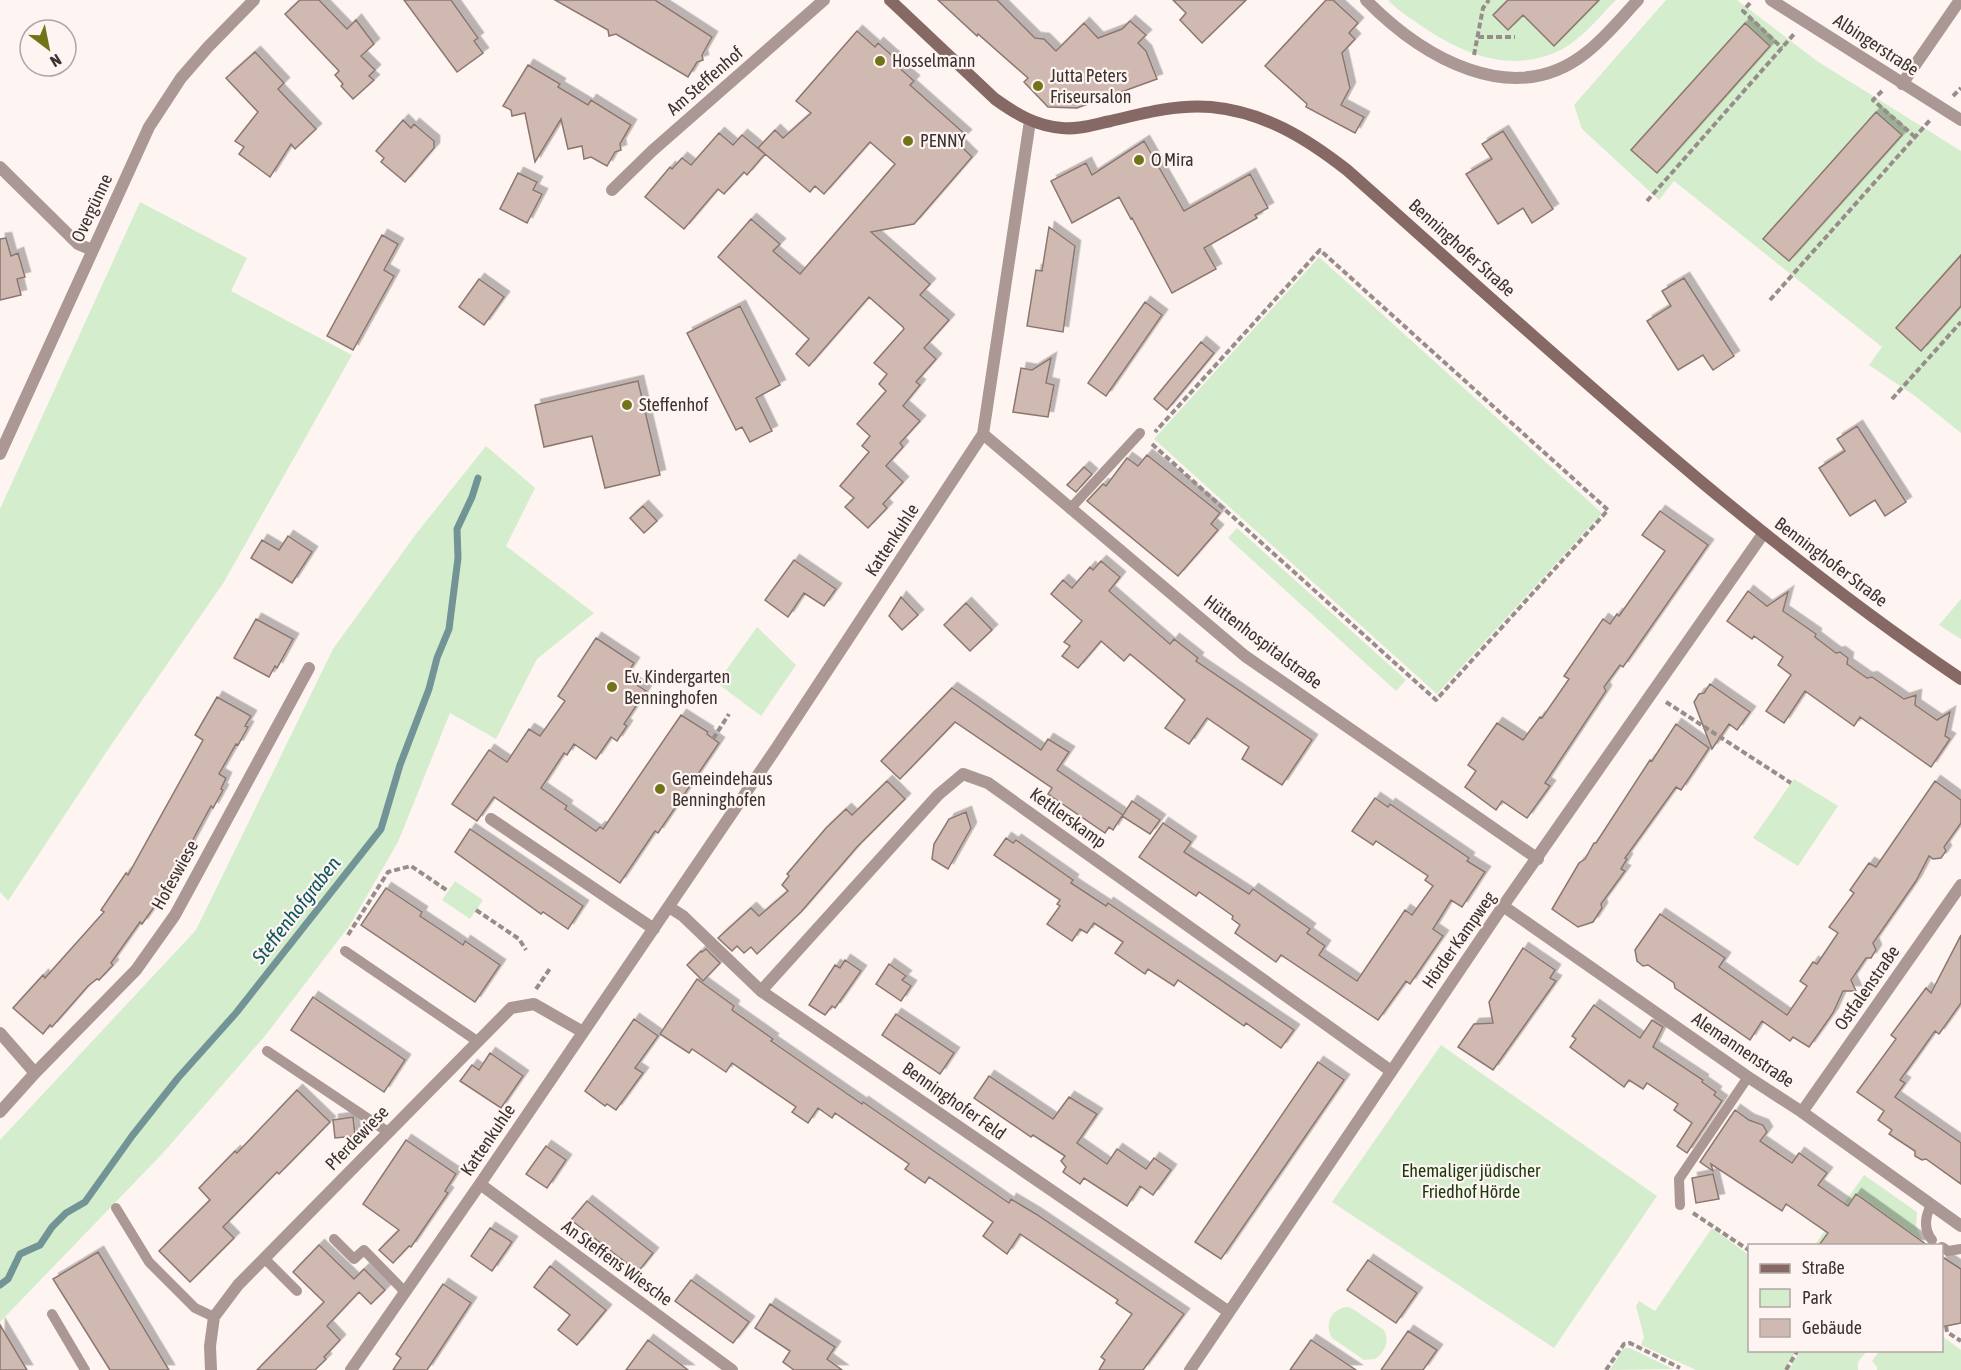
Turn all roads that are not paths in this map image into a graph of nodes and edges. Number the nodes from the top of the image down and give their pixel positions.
1 (254, 0) edge
2 (824, 0) edge
3 (890, 0) edge
4 (1366, 0) edge
5 (1638, 0) edge
6 (1771, 0) edge
7 (1960, 0) edge
8 (1902, 84) junction
9 (1961, 120) edge
10 (1030, 121) junction
11 (0, 167) edge
12 (612, 190) dead end
13 (92, 250) junction
14 (1140, 433) dead end
15 (983, 434) junction
16 (0, 454) edge
17 (1070, 509) junction
18 (1763, 534) junction
19 (309, 668) dead end
20 (1961, 679) edge
21 (491, 819) dead end
22 (1538, 859) junction
23 (1961, 885) edge
24 (1503, 906) junction
25 (669, 907) junction
26 (654, 929) junction
27 (345, 951) road end
28 (761, 991) junction
29 (583, 1032) junction
30 (0, 1033) edge
31 (477, 1041) junction
32 (267, 1051) dead end
33 (1391, 1071) junction
34 (35, 1073) junction
35 (1748, 1077) junction
36 (0, 1112) edge
37 (1802, 1112) junction
38 (388, 1132) junction
39 (480, 1184) junction
40 (1680, 1205) road end
41 (1931, 1205) junction
42 (117, 1208) dead end
43 (1961, 1226) edge
44 (334, 1239) dead end
45 (1932, 1240) dead end
46 (1943, 1248) edge
47 (1961, 1249) edge
48 (264, 1258) junction
49 (297, 1291) dead end
50 (405, 1292) junction
51 (1229, 1312) junction
52 (52, 1314) dead end
53 (214, 1317) junction
54 (85, 1370) edge
55 (211, 1370) edge
56 (351, 1370) edge
57 (732, 1370) edge
58 (1190, 1370) edge

1 - 13 street, Overgünne
2 - 12 street, Am Steffenhof
3 - 10 main road, Benninghofer Straße
4 - 5 street
6 - 8 street, Albingerstraße
7 - 8 street
8 - 9 street, Albingerstraße
10 - 15 street, Kattenkuhle
10 - 18 main road, Benninghofer Straße
11 - 13 street
13 - 16 street, Overgünne
14 - 17 lane
15 - 17 street, Hüttenhospitalstraße
15 - 25 street, Kattenkuhle
17 - 22 street, Hüttenhospitalstraße
18 - 20 main road, Benninghofer Straße
18 - 22 street, Hörder Kampweg
19 - 34 street, Hofeswiese
21 - 26 street
22 - 24 street, Hörder Kampweg
23 - 37 street, Ostfalenstraße
24 - 33 street, Hörder Kampweg
24 - 35 street, Alemannenstraße
25 - 26 street, Kattenkuhle
25 - 28 street, Benninghofer Feld
26 - 29 street, Kattenkuhle
27 - 31 lane
28 - 33 street, Kettlerskamp
28 - 51 street, Benninghofer Feld
29 - 31 street, Pferdewiese
29 - 39 street, Kattenkuhle
30 - 34 street
31 - 38 street, Pferdewiese
32 - 38 lane
33 - 51 street, Hörder Kampweg
34 - 36 street, Hofeswiese
35 - 37 street, Alemannenstraße
35 - 40 lane
37 - 41 street, Alemannenstraße
38 - 48 street, Pferdewiese
39 - 50 street, Kattenkuhle
39 - 57 street, An Steffens Wiesche
41 - 43 street, Alemannenstraße
41 - 45 lane
42 - 53 lane
44 - 50 lane
46 - 47 lane
48 - 49 lane
48 - 53 street, Pferdewiese
50 - 56 street, Kattenkuhle
51 - 58 street, Hörder Kampweg
52 - 54 lane
53 - 55 street, Pferdewiese

